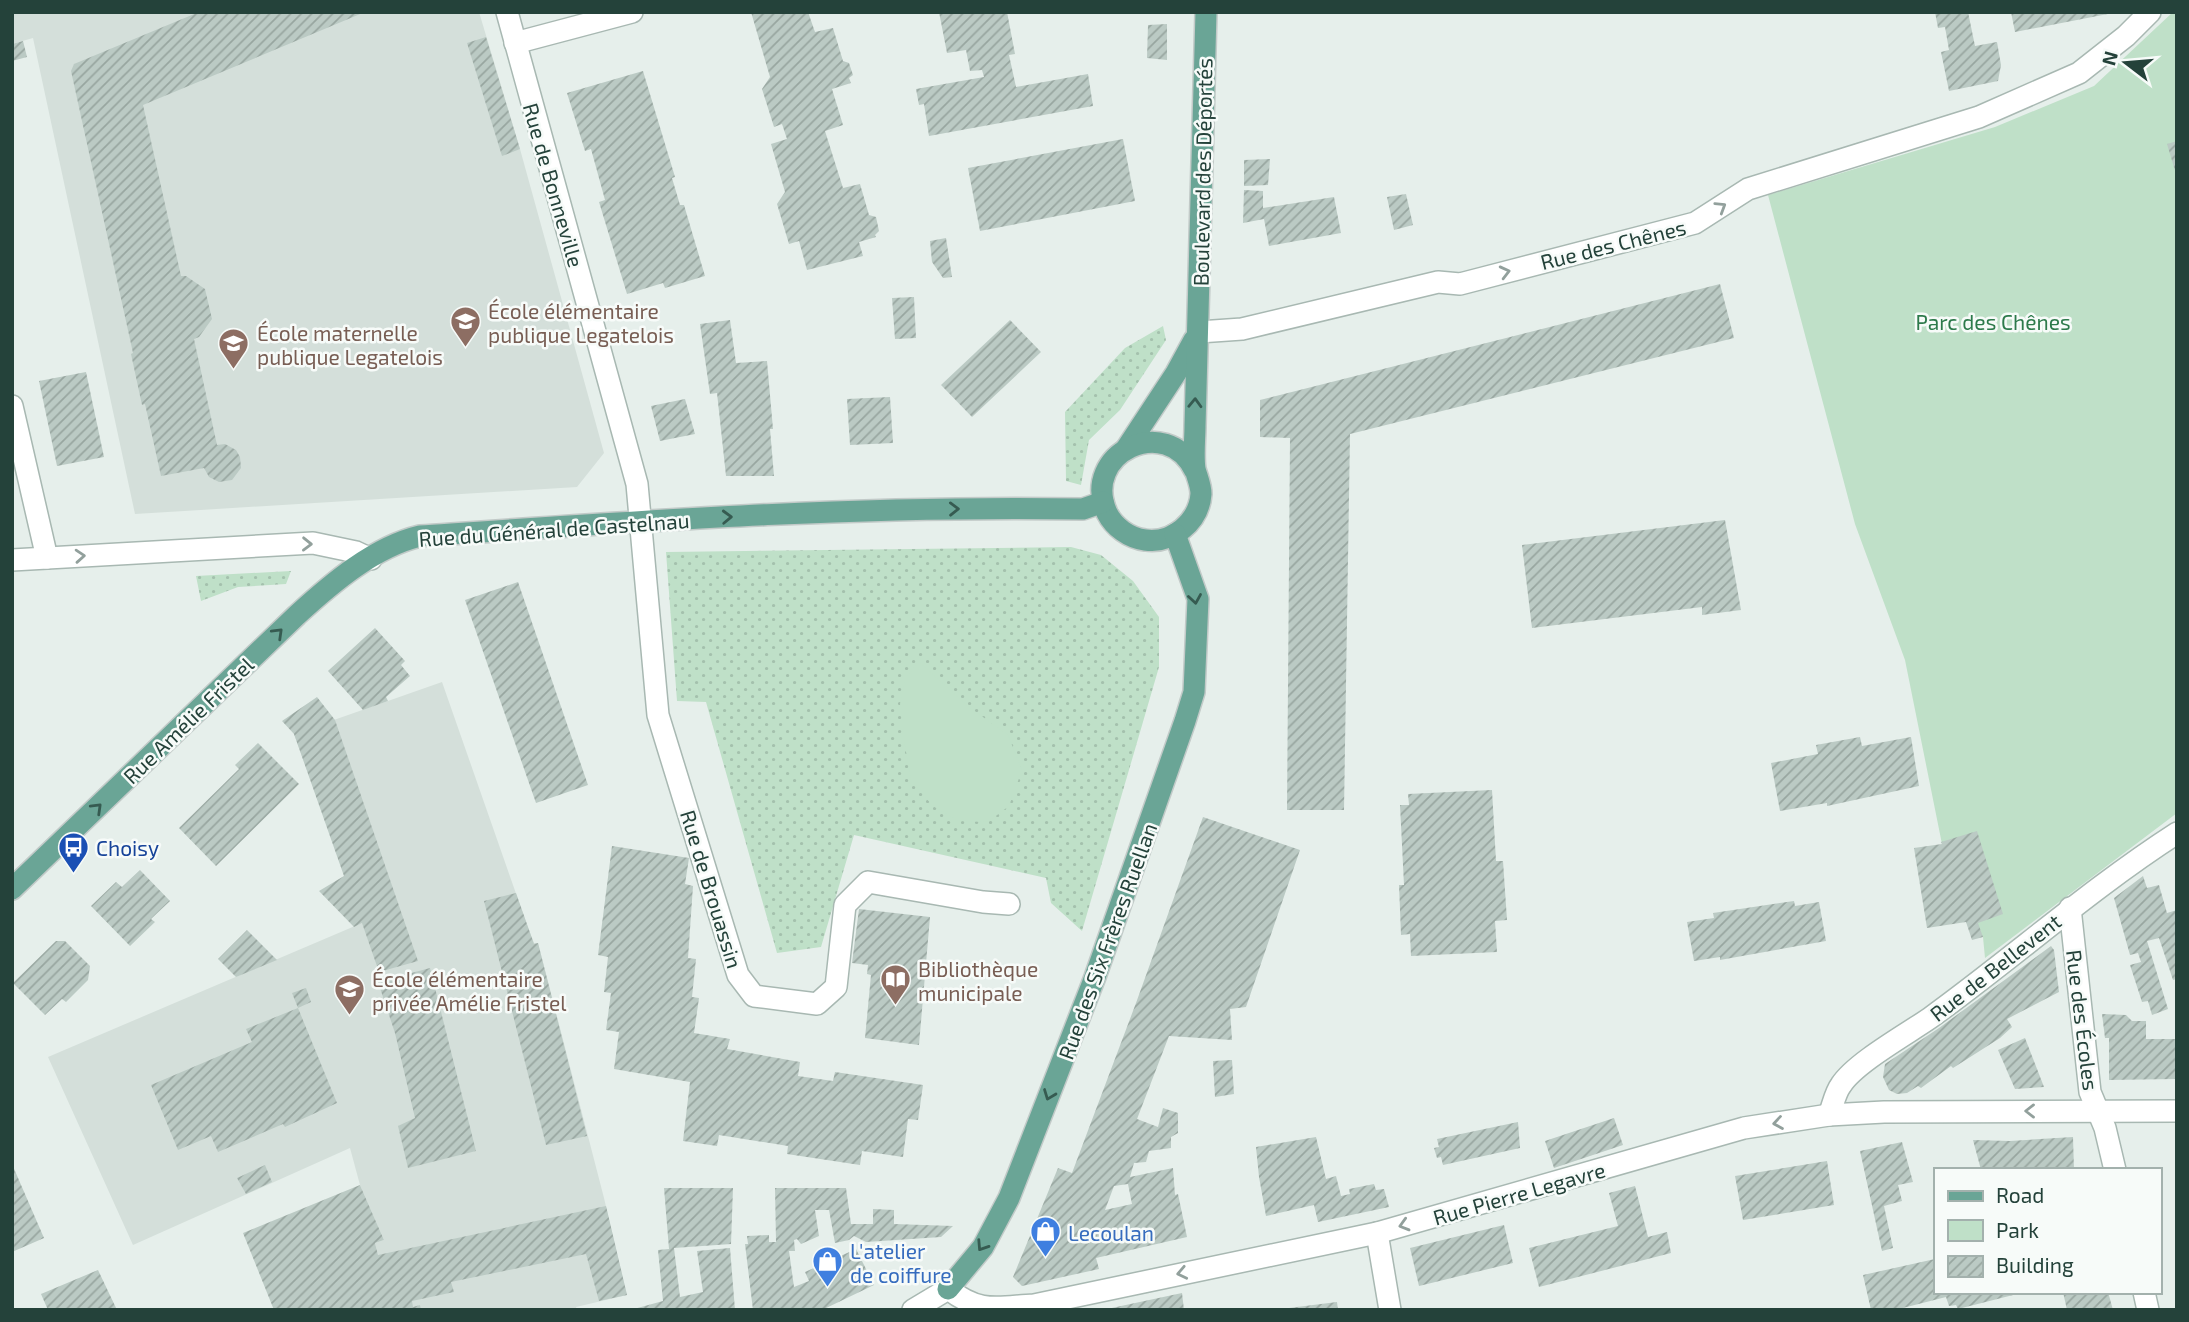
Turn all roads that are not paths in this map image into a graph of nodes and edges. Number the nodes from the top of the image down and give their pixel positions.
1 (507, 12) edge
2 (632, 12) edge
3 (1206, 12) edge
4 (2150, 12) edge
5 (515, 43) junction
6 (1199, 331) junction
7 (12, 406) edge
8 (1126, 449) junction
9 (1195, 471) junction
10 (1103, 502) junction
11 (641, 521) junction
12 (1175, 534) junction
13 (47, 558) junction
14 (371, 559) junction
15 (12, 560) edge
16 (2177, 833) edge
17 (12, 889) edge
18 (1009, 904) dead end
19 (2070, 908) junction
20 (2177, 1111) edge
21 (2098, 1112) junction
22 (1829, 1115) junction
23 (2115, 1168) edge
24 (1377, 1233) junction
25 (948, 1289) junction
26 (913, 1310) edge
27 (1390, 1310) edge

1 - 5 street, Rue de Bonneville
2 - 5 street
3 - 6 main road, Boulevard des Déportés
6 -> 4 street, Rue des Chênes
5 - 11 street, Rue de Bonneville
6 - 8 main road, Boulevard des Déportés
9 -> 6 main road, Boulevard des Déportés
7 - 13 street
8 - 9 main road
8 - 10 main road
9 - 12 main road
11 -> 10 main road, Rue du Général de Castelnau
10 - 12 main road
11 - 14 main road, Rue du Général de Castelnau
11 - 18 street, Rue de Brouassin
12 -> 25 main road, Rue des Six Frères Ruellan
13 -> 14 street
13 - 15 street
17 -> 14 main road, Rue Amélie Fristel
16 - 19 street, Rue de Bellevent
19 - 21 street, Rue des Écoles
19 - 22 street, Rue de Bellevent
20 - 21 street, Rue Pierre Legavre
21 -> 22 street, Rue Pierre Legavre
21 - 23 street, Rue des Écoles
22 -> 24 street, Rue Pierre Legavre
24 -> 25 street, Rue Pierre Legavre
24 - 27 street
25 - 26 street, Rue des Six Frères Ruellan

